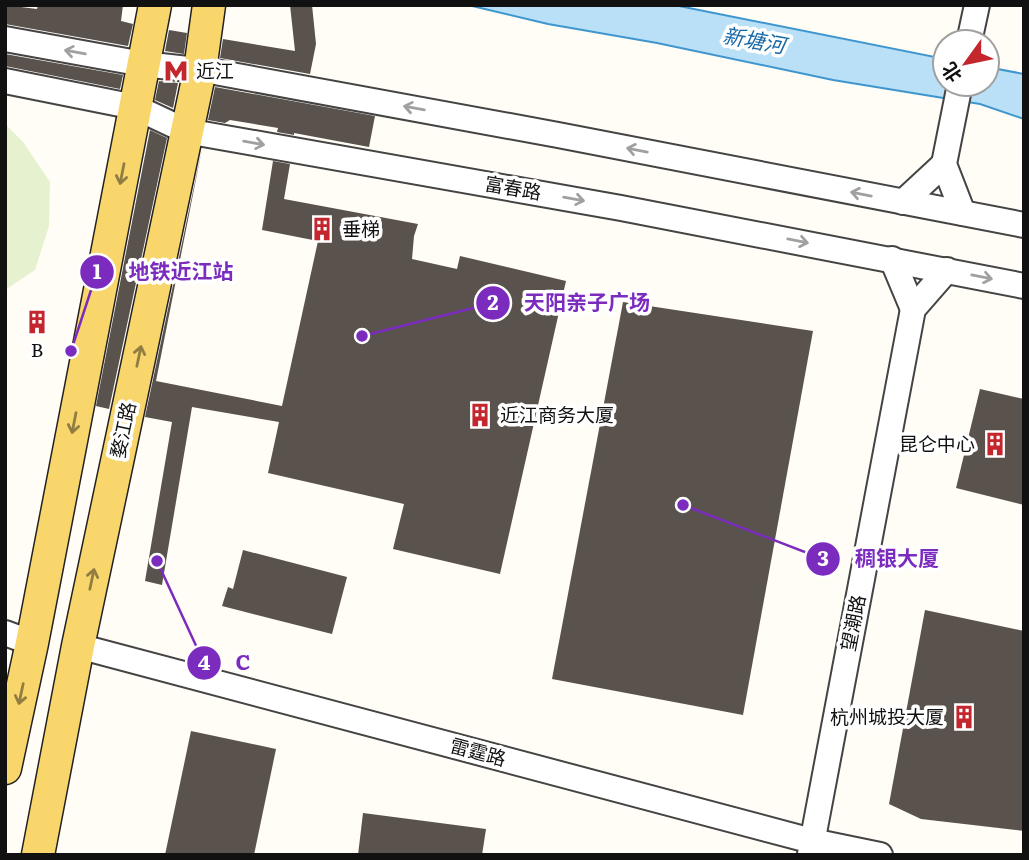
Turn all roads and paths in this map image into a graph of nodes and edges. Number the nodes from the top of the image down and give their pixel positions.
1 (155, 5) edge
2 (209, 5) edge
3 (976, 5) edge
4 (972, 28) edge
5 (5, 39) edge
6 (143, 64) junction
7 (200, 70) junction
8 (5, 80) edge
9 (957, 98) edge
10 (135, 107) junction
11 (187, 131) junction
12 (946, 153) junction
13 (904, 202) junction
14 (963, 213) junction
15 (1024, 225) edge
16 (892, 259) junction
17 (947, 270) junction
18 (1024, 286) edge
19 (913, 309) junction
20 (19, 638) edge
21 (78, 646) junction
22 (5, 768) edge
23 (811, 848) edge
24 (38, 855) edge
25 (880, 855) edge

1 - 6 main road
2 - 7 main road, 婺江路
3 - 4 street
6 -> 5 street
6 - 7 street
6 - 10 main road
7 - 11 main road, 婺江路
13 -> 7 street
8 - 10 street, 富春路
9 - 12 street
10 - 11 street, 富春路
10 -> 20 main road
11 -> 16 street, 富春路
21 -> 11 main road, 婺江路
12 - 13 street
12 - 14 street
13 - 14 street
14 - 15 street
16 - 17 street, 富春路
16 - 19 street
17 -> 18 street, 富春路
17 - 19 street
19 - 23 street, 望潮路
20 -> 22 main road
21 - 23 street, 雷霆路
21 - 24 main road, 婺江路
23 - 25 street, 雷霆路

